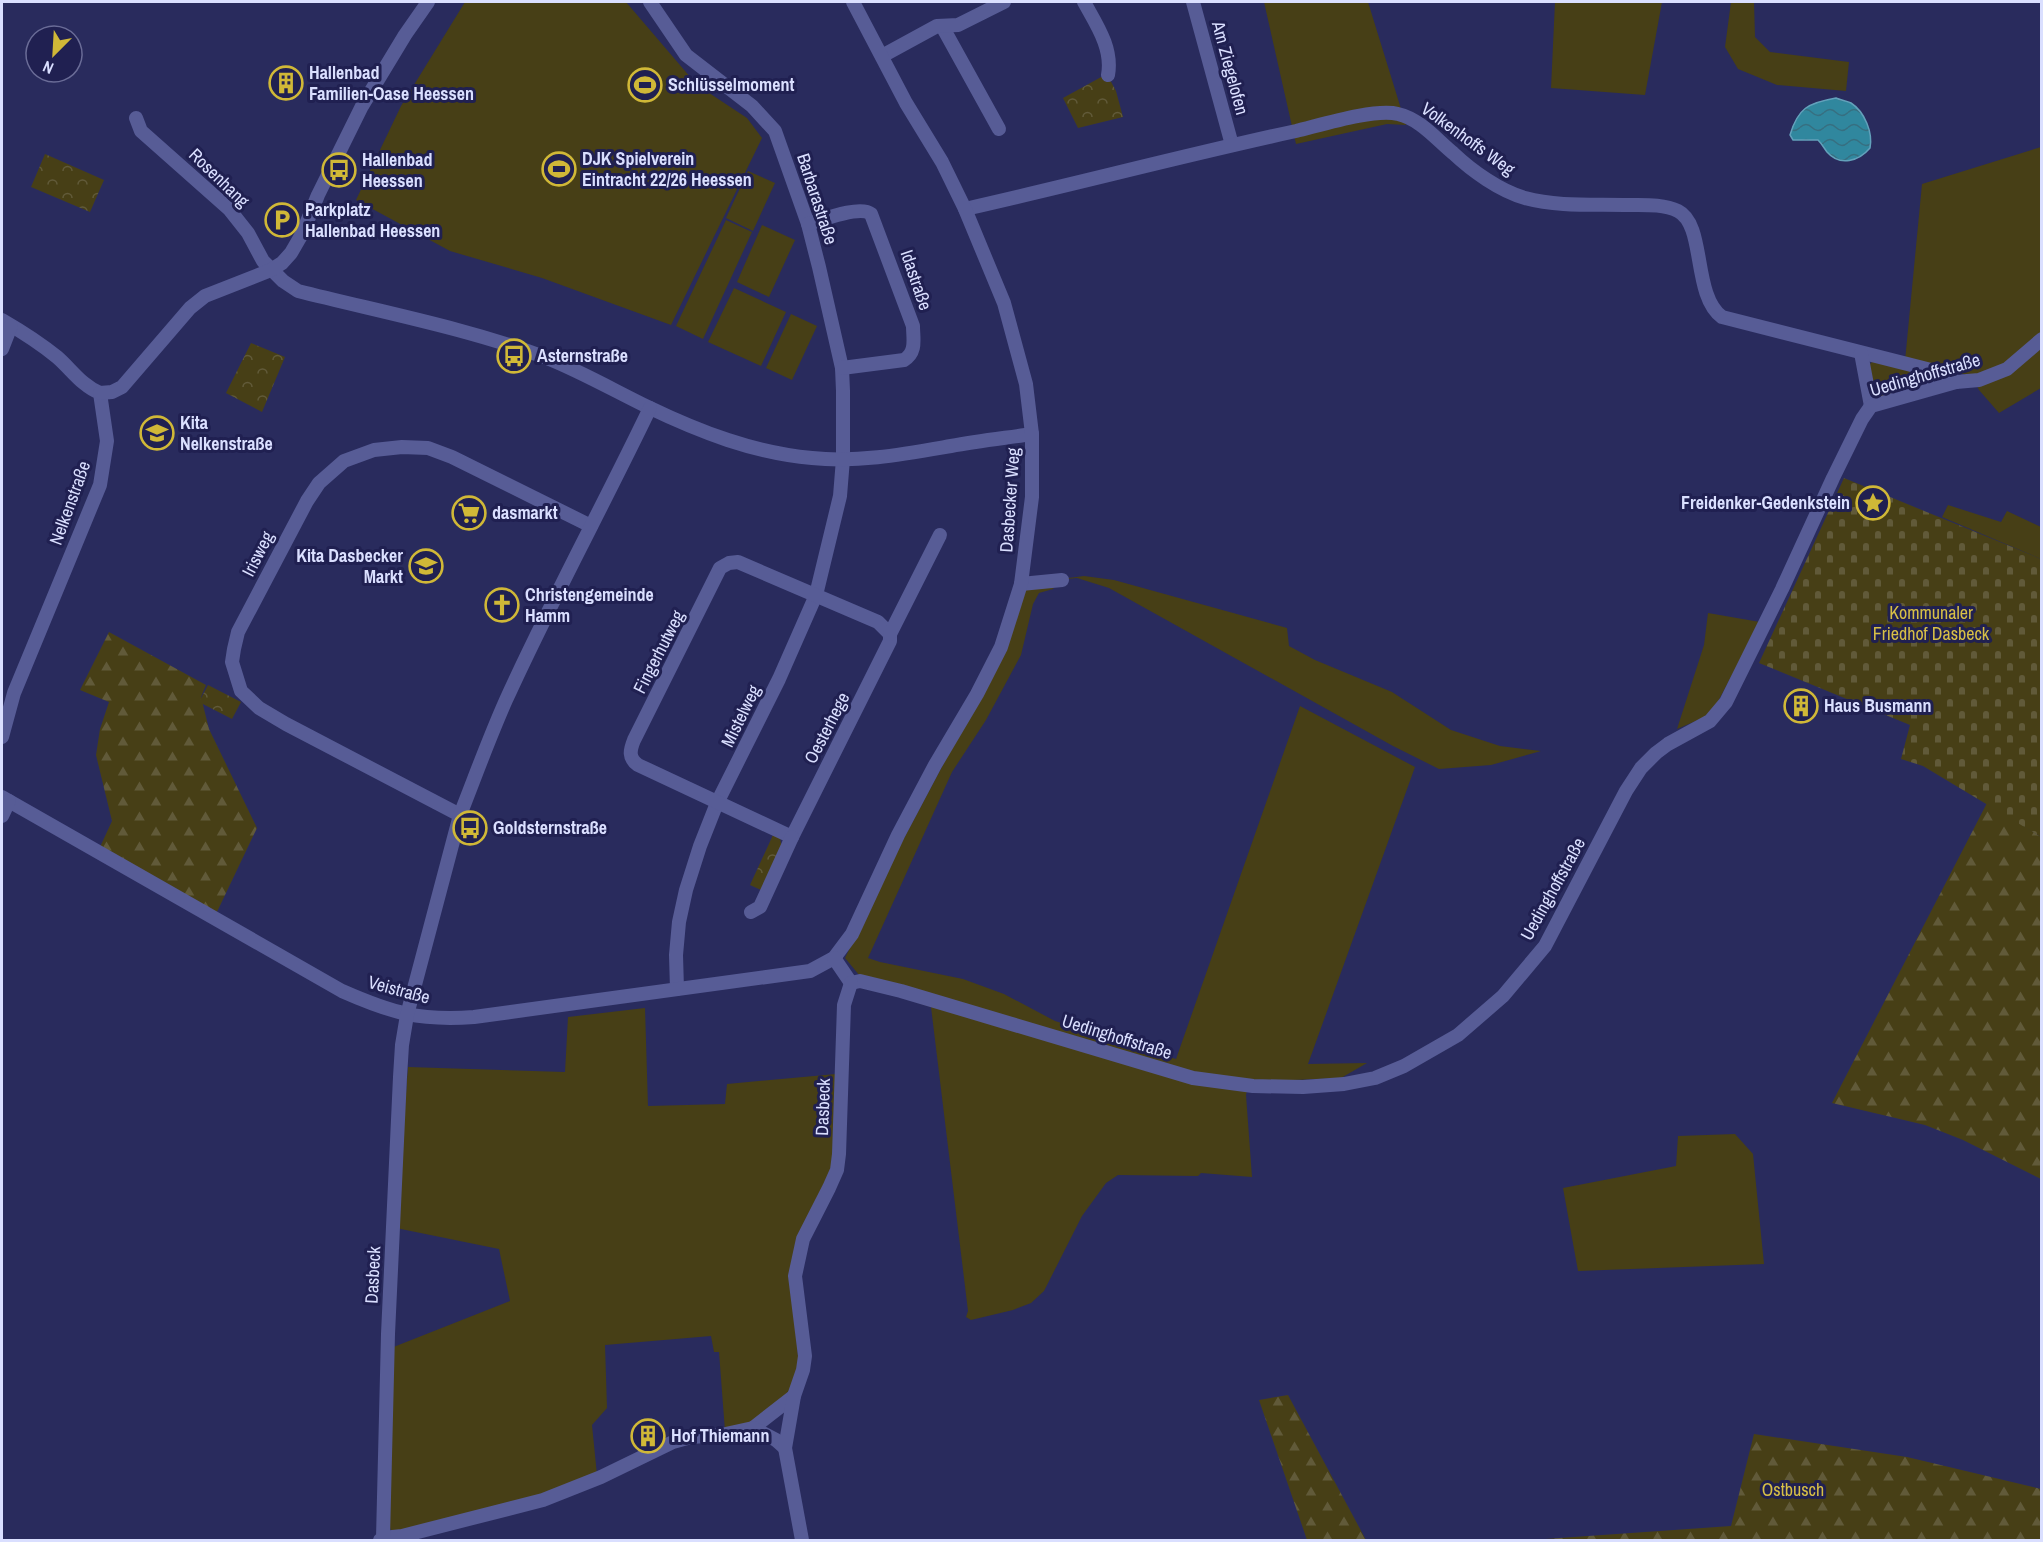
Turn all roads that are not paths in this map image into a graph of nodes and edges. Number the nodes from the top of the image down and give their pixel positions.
1 (428, 2) edge
2 (651, 2) edge
3 (853, 2) edge
4 (1004, 2) edge
5 (1084, 2) edge
6 (1194, 2) edge
7 (942, 26) junction
8 (882, 56) junction
9 (1108, 75) dead end
10 (136, 118) dead end
11 (999, 129) dead end
12 (1232, 145) junction
13 (965, 208) junction
14 (808, 224) junction
15 (271, 270) junction
16 (6, 323) edge
17 (2042, 339) edge
18 (2, 349) edge
19 (1861, 353) junction
20 (842, 368) junction
21 (1956, 382) junction
22 (100, 393) junction
23 (1871, 406) junction
24 (650, 408) junction
25 (1032, 434) junction
26 (843, 459) junction
27 (591, 526) junction
28 (940, 535) dead end
29 (1062, 580) dead end
30 (1021, 584) junction
31 (816, 595) junction
32 (890, 634) junction
33 (2, 737) edge
34 (5, 799) edge
35 (717, 803) junction
36 (460, 815) junction
37 (2, 816) edge
38 (792, 837) junction
39 (751, 912) dead end
40 (834, 958) junction
41 (851, 983) junction
42 (677, 988) junction
43 (407, 1015) junction
44 (794, 1396) junction
45 (753, 1428) junction
46 (785, 1448) junction
47 (381, 1539) edge
48 (802, 1540) edge

1 - 15 street
2 - 14 street, Barbarastraße
3 - 8 street, Dasbecker Weg
4 - 7 street
5 - 9 street
6 - 12 street, Am Ziegelofen
7 - 8 street
7 - 11 street
8 - 13 street, Dasbecker Weg
10 - 15 street, Rosenhang
12 - 13 street, Volkenhoffs Weg
12 - 19 street, Volkenhoffs Weg
13 - 25 street, Dasbecker Weg
14 - 20 street, Barbarastraße
14 - 20 street, Idastraße
15 - 22 street
15 - 24 street
16 - 18 street
16 - 22 street
17 - 21 street, Uedinghoffstraße
19 - 21 street
19 - 23 street
20 - 26 street, Barbarastraße
21 - 23 street, Uedinghoffstraße
22 - 33 street, Nelkenstraße
23 - 41 street, Uedinghoffstraße
24 - 26 street
24 - 27 street
25 - 26 street
25 - 30 street, Dasbecker Weg
26 - 31 street, Mistelweg
27 - 36 street
27 - 36 street, Irisweg
28 - 32 street, Oesterhege
29 - 30 street
30 - 40 street, Dasbecker Weg
31 - 32 street
31 - 35 street, Mistelweg
31 - 35 street, Fingerhutweg
32 - 38 street, Oesterhege
34 - 37 street
34 - 43 street, Veistraße
35 - 38 street
35 - 42 street, Mistelweg
36 - 43 street
38 - 39 street, Oesterhege
40 - 41 street
40 - 42 street, Veistraße
41 - 44 street, Dasbeck
42 - 43 street, Veistraße
43 - 47 street, Dasbeck
44 - 45 street, Dasbeck
44 - 46 street, Dasbeck
45 - 46 street
45 - 47 street, Dasbeck
46 - 48 street, Dasbeck

